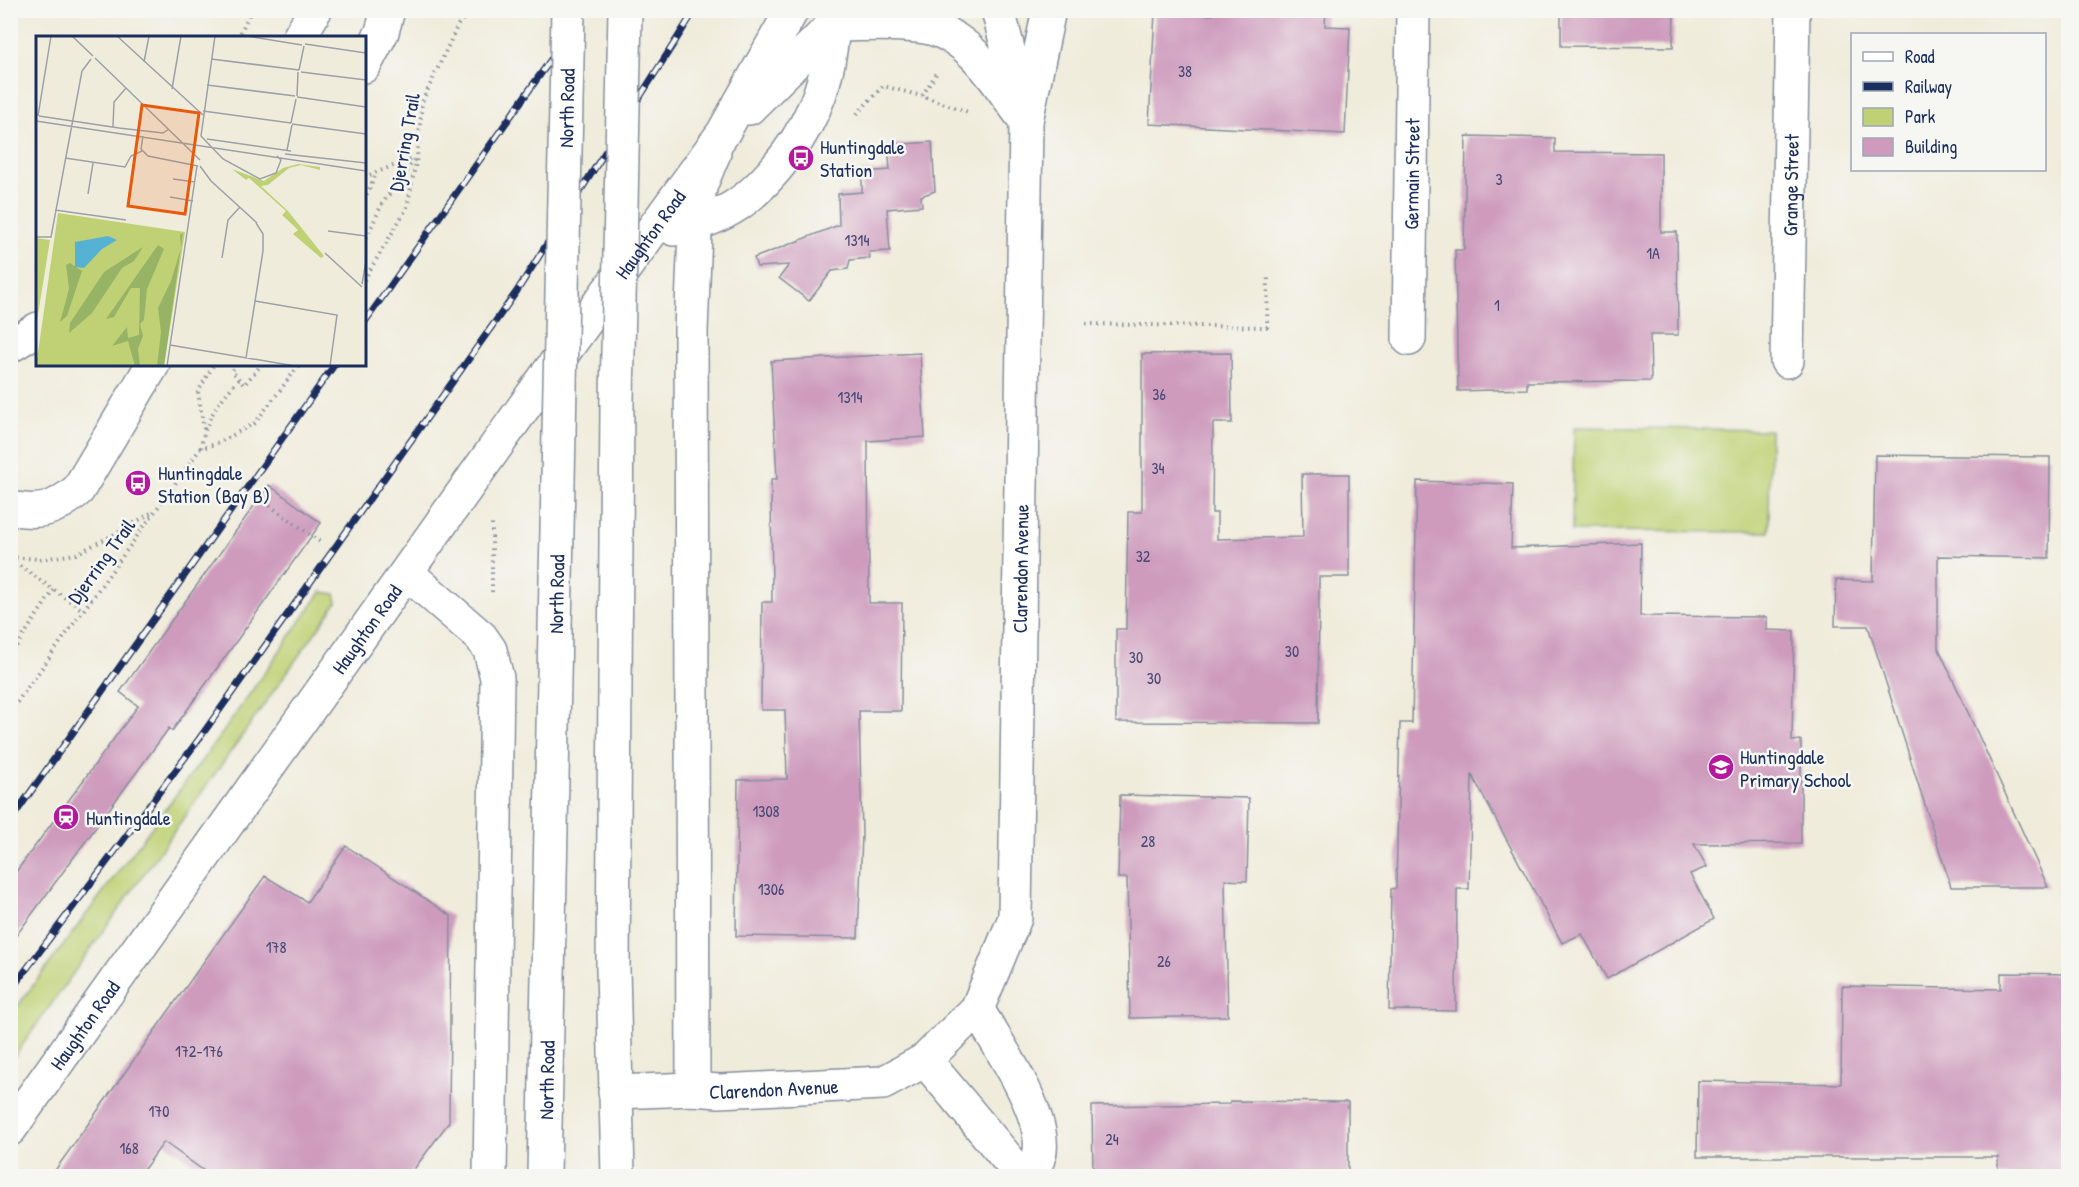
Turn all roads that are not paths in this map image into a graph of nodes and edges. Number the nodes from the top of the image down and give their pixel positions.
1 (315, 10) edge
2 (388, 10) edge
3 (568, 10) edge
4 (625, 10) edge
5 (792, 10) edge
6 (998, 10) edge
7 (1049, 10) edge
8 (1413, 10) edge
9 (1792, 10) edge
10 (840, 18) edge
11 (299, 36) edge
12 (366, 62) edge
13 (1026, 121) junction
14 (723, 133) junction
15 (694, 225) junction
16 (651, 233) junction
17 (36, 330) edge
18 (1409, 339) dead end
19 (10, 346) edge
20 (1787, 361) dead end
21 (152, 366) edge
22 (10, 508) edge
23 (407, 573) junction
24 (977, 1009) junction
25 (925, 1060) junction
26 (693, 1089) junction
27 (615, 1092) junction
28 (10, 1129) edge
29 (490, 1176) edge
30 (544, 1176) edge
31 (618, 1176) edge
32 (1022, 1176) edge
33 (1030, 1176) edge

1 - 11 main road
2 - 12 main road
3 - 30 main road, North Road, bridge
4 - 27 main road, bridge
5 - 14 main road, Haughton Road
6 - 13 main road, Clarendon Avenue
7 - 13 main road, Clarendon Avenue
8 - 18 main road, Germain Street
9 - 20 main road, Grange Street
10 - 13 main road
10 - 14 main road, Haughton Road
10 - 15 main road
13 - 24 main road, Clarendon Avenue
14 - 15 main road
14 - 16 main road, Haughton Road
15 - 16 main road
15 - 26 main road
16 - 23 main road, Haughton Road
17 - 19 main road
21 - 22 main road
23 - 28 main road, Haughton Road
23 - 29 main road
24 - 25 main road, Clarendon Avenue
24 - 33 main road
25 - 26 main road, Clarendon Avenue
25 - 32 main road
26 - 27 main road, Clarendon Avenue
27 - 31 main road

